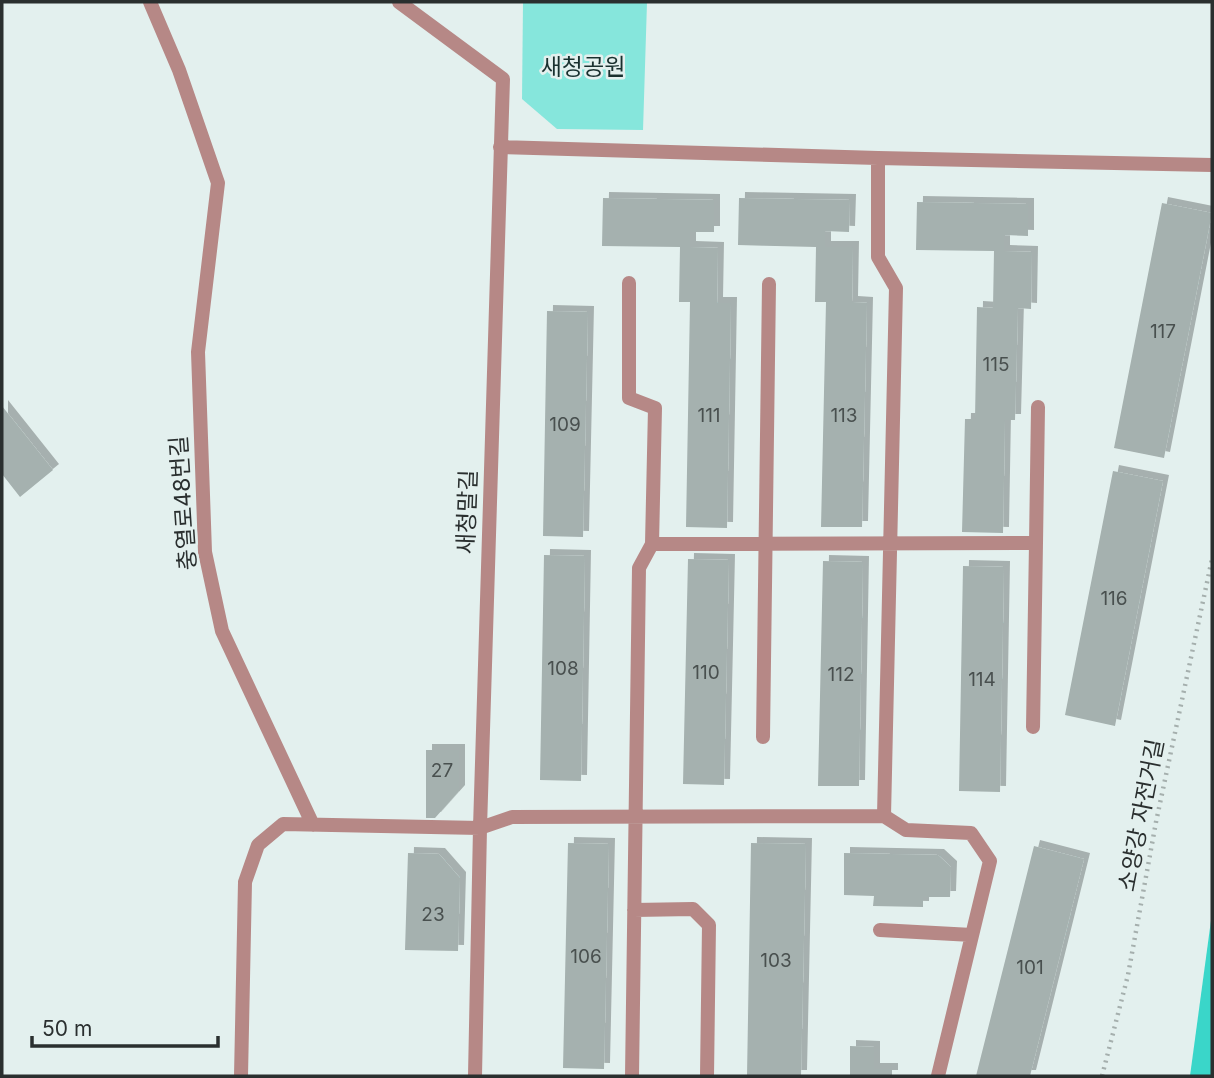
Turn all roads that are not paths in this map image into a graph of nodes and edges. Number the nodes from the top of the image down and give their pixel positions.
1 (150, 2) edge
2 (399, 2) edge
3 (500, 147) junction
4 (878, 159) junction
5 (1212, 165) edge
6 (629, 283) dead end
7 (769, 284) dead end
8 (1038, 407) dead end
9 (1036, 543) junction
10 (652, 544) junction
11 (765, 544) junction
12 (890, 544) junction
13 (1033, 727) dead end
14 (763, 737) dead end
15 (884, 816) junction
16 (635, 817) junction
17 (313, 825) junction
18 (480, 828) junction
19 (634, 910) junction
20 (880, 930) dead end
21 (972, 935) junction
22 (241, 1076) edge
23 (475, 1076) edge
24 (632, 1076) edge
25 (707, 1076) edge
26 (938, 1076) edge

1 - 17 street, 충열로48번길
2 - 3 street, 새청말길
3 - 4 street
3 - 18 street, 새청말길
4 - 5 street
4 - 12 street
6 - 10 street
7 - 11 street
8 - 9 street
9 - 12 street
9 - 13 street
10 - 11 street
10 - 16 street
11 - 12 street
11 - 14 street
12 - 15 street
15 - 16 street
15 - 21 street
16 - 18 street
16 - 19 street
17 - 18 street
17 - 22 street
18 - 23 street, 새청말길
19 - 24 street
19 - 25 street
20 - 21 street
21 - 26 street

